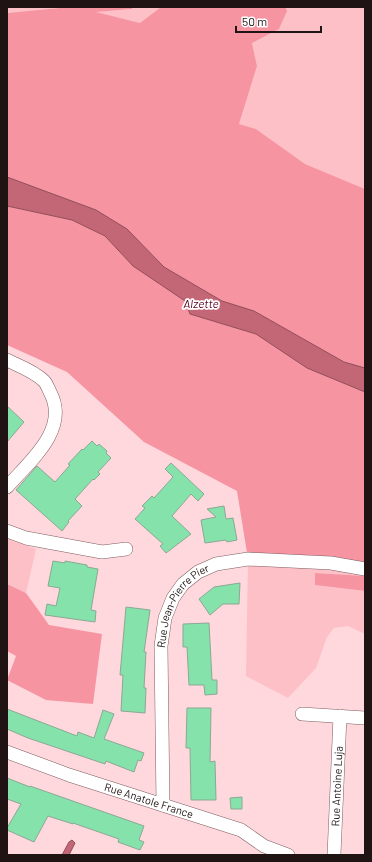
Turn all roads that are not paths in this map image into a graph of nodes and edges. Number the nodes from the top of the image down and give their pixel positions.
1 (7, 360) edge
2 (7, 487) edge
3 (7, 531) edge
4 (126, 549) dead end
5 (365, 569) edge
6 (302, 714) dead end
7 (340, 716) junction
8 (365, 718) edge
9 (7, 752) edge
10 (163, 805) junction
11 (288, 855) edge
12 (334, 855) edge

1 - 2 street
3 - 4 street
5 - 10 street, Rue Jean-Pierre Pier
6 - 7 street
7 - 8 street
7 - 12 street, Rue Antoine Luja
9 - 10 street, Rue Anatole France
10 - 11 street, Rue Anatole France

